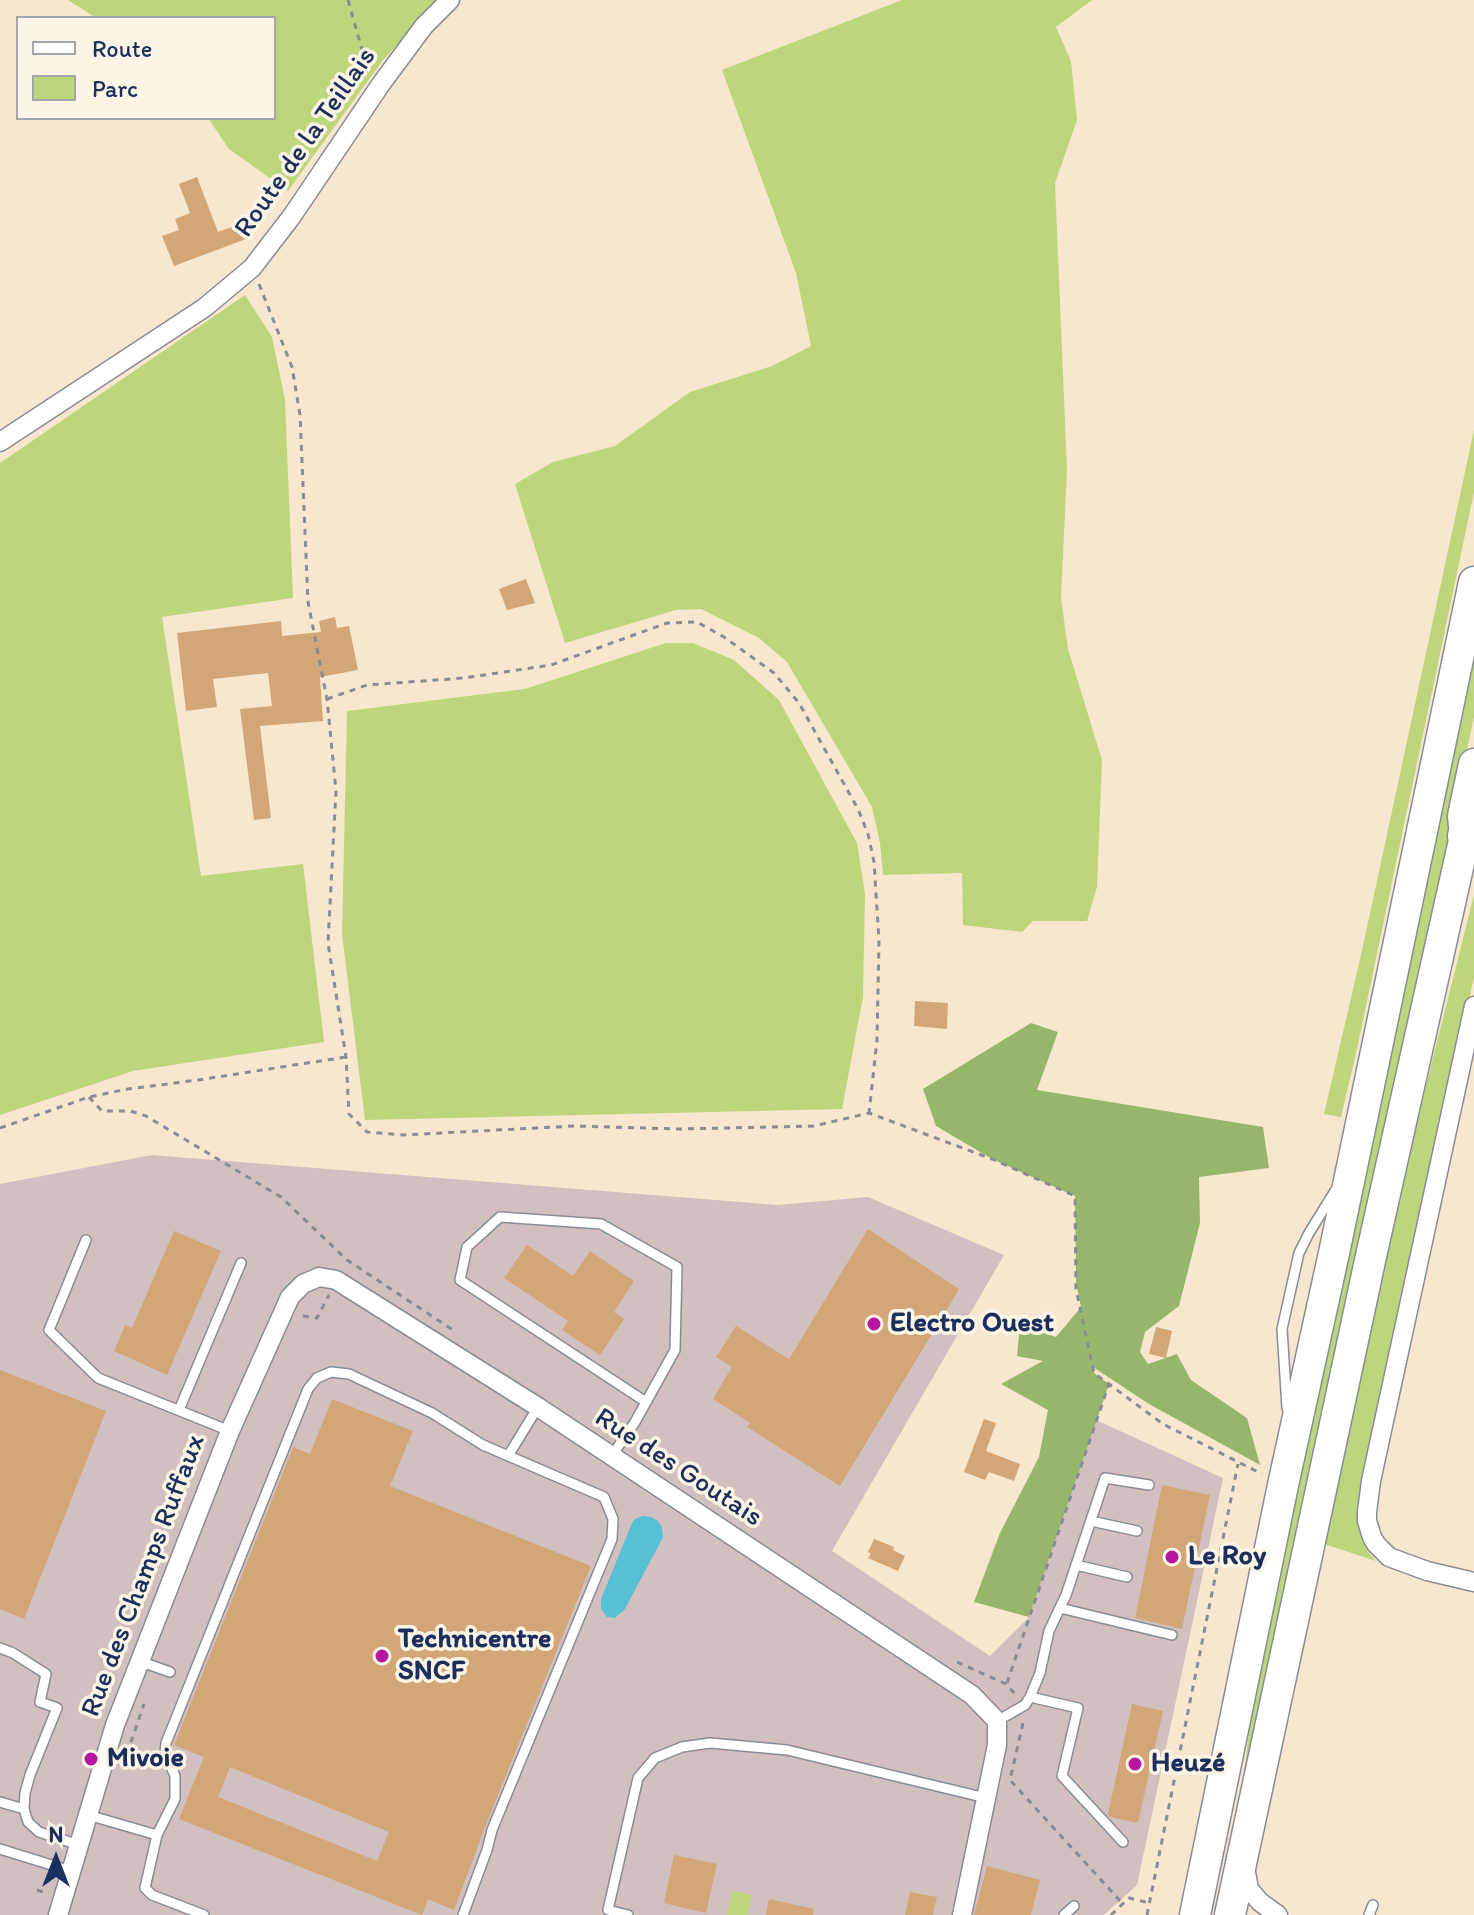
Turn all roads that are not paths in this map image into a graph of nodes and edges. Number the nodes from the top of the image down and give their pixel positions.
1 (450, 0) edge
2 (0, 442) edge
3 (1474, 582) edge
4 (1474, 764) edge
5 (1469, 830) edge
6 (1474, 1006) edge
7 (86, 1240) dead end
8 (241, 1263) dead end
9 (328, 1279) joint
10 (646, 1402) junction
11 (538, 1407) junction
12 (179, 1410) junction
13 (230, 1431) junction
14 (508, 1456) junction
15 (611, 1457) junction
16 (1149, 1485) dead end
17 (1091, 1521) junction
18 (1137, 1531) dead end
19 (1076, 1565) junction
20 (1127, 1577) dead end
21 (1474, 1582) edge
22 (1060, 1608) junction
23 (1172, 1635) dead end
24 (1251, 1641) junction
25 (0, 1648) edge
26 (148, 1664) junction
27 (170, 1672) dead end
28 (1027, 1701) junction
29 (997, 1721) junction
30 (986, 1798) junction
31 (0, 1802) edge
32 (24, 1809) junction
33 (88, 1815) junction
34 (157, 1835) junction
35 (1123, 1842) dead end
36 (79, 1845) junction
37 (0, 1849) edge
38 (1244, 1852) junction
39 (71, 1871) junction
40 (1074, 1906) dead end
41 (58, 1915) edge
42 (204, 1915) edge
43 (463, 1915) edge
44 (628, 1915) edge
45 (962, 1915) edge
46 (1064, 1915) edge
47 (1195, 1915) edge
48 (1217, 1915) edge
49 (1230, 1915) edge
50 (1278, 1915) edge

1 - 2 street, Route de la Teillais
3 - 24 main road
4 - 5 main road
5 - 38 main road
6 - 21 street
7 - 12 lane
8 - 12 lane
9 - 11 street, Rue des Goutais
9 - 13 street, Rue des Champs Ruffaux
10 - 10 lane
10 - 15 lane
11 - 14 lane
11 - 15 street, Rue des Goutais
12 - 13 lane
13 - 26 street, Rue des Champs Ruffaux
14 - 34 lane
14 - 43 lane
15 - 29 street, Rue des Goutais
16 - 17 lane
17 - 18 lane
17 - 19 lane
19 - 20 lane
19 - 22 lane
22 - 23 lane
22 - 28 lane
24 - 47 main road
24 - 48 street
25 - 32 lane
26 - 27 lane
26 - 33 street, Rue des Champs Ruffaux
28 - 29 lane
28 - 35 lane
29 - 30 street
30 - 44 lane
30 - 45 street
31 - 32 lane
32 - 36 lane
33 - 34 lane
33 - 36 street, Rue des Champs Ruffaux
34 - 42 lane
36 - 39 street, Rue des Champs Ruffaux
37 - 39 lane
38 - 49 main road
38 - 50 street
39 - 41 street, Rue des Champs Ruffaux
40 - 46 lane

